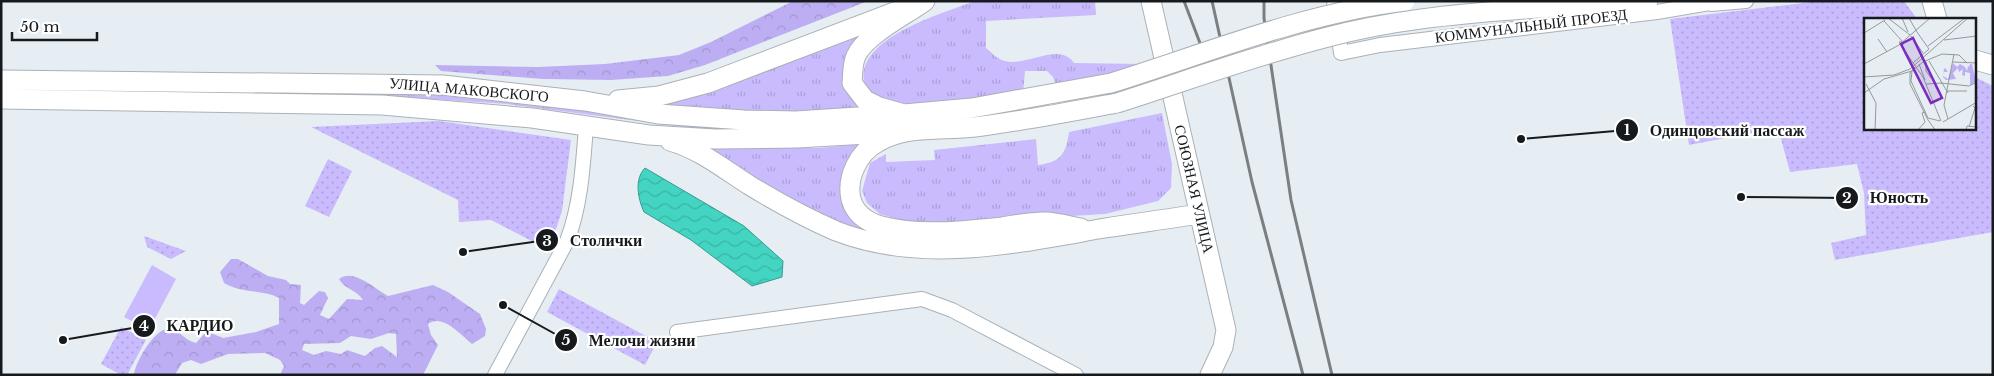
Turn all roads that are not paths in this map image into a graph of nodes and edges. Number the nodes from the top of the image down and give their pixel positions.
1 (925, 1) edge
2 (1151, 1) edge
3 (1334, 1) edge
4 (1405, 1) edge
5 (1648, 1) edge
6 (1721, 1) edge
7 (1746, 1) edge
8 (1701, 5) junction
9 (1976, 60) edge
10 (1993, 65) edge
11 (1, 80) edge
12 (1, 99) edge
13 (585, 101) junction
14 (903, 123) junction
15 (586, 126) junction
16 (649, 135) junction
17 (1199, 214) junction
18 (1094, 230) junction
19 (677, 332) dead end
20 (495, 375) edge
21 (1076, 375) edge
22 (1210, 375) edge

1 - 13 main road
1 - 14 main road
2 - 17 main road, СОЮЗНАЯ УЛИЦА
3 - 8 street, КОММУНАЛЬНЫЙ ПРОЕЗД
4 - 14 main road, bridge
5 - 14 main road, bridge
6 - 8 street, КОММУНАЛЬНЫЙ ПРОЕЗД
7 - 8 street
9 - 10 main road
11 - 13 main road, УЛИЦА МАКОВСКОГО
12 - 15 main road, УЛИЦА МАКОВСКОГО
13 - 14 main road, УЛИЦА МАКОВСКОГО
14 - 16 main road, УЛИЦА МАКОВСКОГО
14 - 18 main road
15 - 16 main road, УЛИЦА МАКОВСКОГО
15 - 20 street
16 - 18 main road
17 - 18 main road
17 - 22 main road, СОЮЗНАЯ УЛИЦА
19 - 21 street

